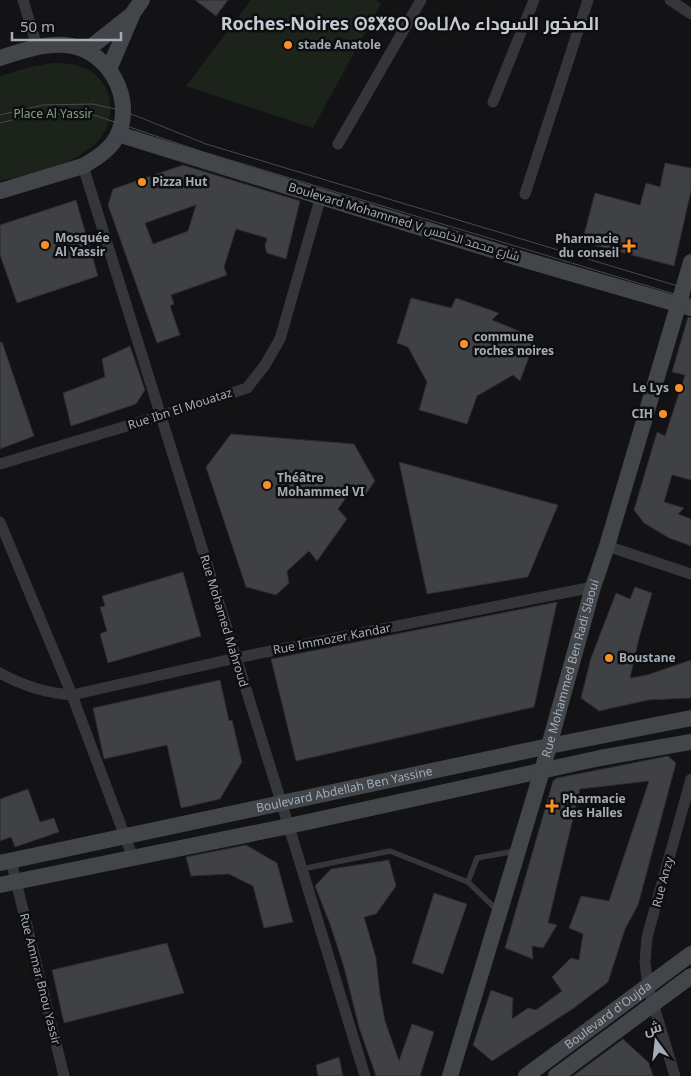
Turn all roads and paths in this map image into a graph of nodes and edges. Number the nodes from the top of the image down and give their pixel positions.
1 (23, 0) edge
2 (534, 0) edge
3 (588, 0) edge
4 (670, 0) edge
5 (417, 1) edge
6 (138, 7) edge
7 (691, 14) edge
8 (37, 46) junction
9 (87, 50) junction
10 (0, 58) edge
11 (109, 69) junction
12 (493, 102) dead end
13 (118, 134) junction
14 (338, 144) dead end
15 (83, 166) junction
16 (0, 191) edge
17 (525, 194) dead end
18 (321, 196) junction
19 (691, 262) edge
20 (685, 306) edge
21 (160, 416) junction
22 (0, 464) edge
23 (0, 522) edge
24 (607, 546) junction
25 (691, 574) edge
26 (593, 587) junction
27 (236, 658) junction
28 (0, 673) edge
29 (72, 695) junction
30 (691, 718) edge
31 (691, 742) edge
32 (549, 746) junction
33 (472, 763) junction
34 (542, 771) junction
35 (691, 778) edge
36 (477, 785) junction
37 (281, 803) junction
38 (289, 826) junction
39 (126, 837) junction
40 (518, 851) junction
41 (133, 858) junction
42 (6, 862) edge
43 (302, 870) junction
44 (468, 882) junction
45 (8, 883) edge
46 (499, 912) junction
47 (691, 954) edge
48 (691, 976) edge
49 (648, 987) junction
50 (654, 1003) junction
51 (64, 1076) edge
52 (365, 1076) edge
53 (450, 1076) edge
54 (526, 1076) edge
55 (556, 1076) edge
56 (676, 1076) edge

1 - 8 street
2 - 12 street
3 - 17 street
4 - 7 street
5 - 14 street
6 - 9 street
6 - 11 street
8 - 9 street
8 - 10 street
9 - 11 street
11 - 13 street
13 - 15 street
13 - 18 street, Boulevard Mohammed V شارع محمد الخامس
15 - 16 street
15 - 21 street, Rue Mohamed Mahroud
18 - 20 street, Boulevard Mohammed V شارع محمد الخامس
18 - 21 street, Rue Ibn El Mouataz
19 - 20 street, Rue Mohammed Ben Radi Slaoui
20 - 24 street, Rue Mohammed Ben Radi Slaoui
21 - 22 street, Rue Ibn El Mouataz
21 - 27 street, Rue Mohamed Mahroud
23 - 29 street
24 - 25 street
24 - 26 street, Rue Mohammed Ben Radi Slaoui
26 - 27 street, Rue Immozer Kandar
26 - 32 street, Rue Mohammed Ben Radi Slaoui
27 - 29 street, Rue Immozer Kandar
27 - 37 street, Rue Mohamed Mahroud
28 - 29 street, Rue Immozer Kandar
29 - 39 street
30 - 32 street, Boulevard Abdellah Ben Yassine
31 - 34 street, Boulevard Abdellah Ben Yassine
32 - 33 street, Boulevard Abdellah Ben Yassine
32 - 34 street, Rue Mohammed Ben Radi Slaoui
33 - 36 street
33 - 37 street, Boulevard Abdellah Ben Yassine
34 - 36 street, Boulevard Abdellah Ben Yassine
34 - 40 street, Rue Mohammed Ben Radi Slaoui
35 - 49 street, Rue Anzy
36 - 38 street, Boulevard Abdellah Ben Yassine
37 - 38 street, Rue Mohamed Mahroud
37 - 39 street, Boulevard Abdellah Ben Yassine
38 - 41 street, Boulevard Abdellah Ben Yassine
38 - 43 street, Rue Mohamed Mahroud
39 - 41 street
39 - 42 street, Boulevard Abdellah Ben Yassine
40 - 44 lane
40 - 46 street, Rue Mohammed Ben Radi Slaoui
41 - 45 street, Boulevard Abdellah Ben Yassine
42 - 45 street, Rue Ammar Bnou Yassir
43 - 44 lane
43 - 52 street, Rue Mohamed Mahroud
44 - 46 lane
45 - 51 street, Rue Ammar Bnou Yassir
46 - 53 street, Rue Mohammed Ben Radi Slaoui
47 - 49 street, Boulevard d'Oujda
48 - 50 street, Boulevard d'Oujda
49 - 50 street, Rue Anzy
49 - 54 street, Boulevard d'Oujda
50 - 55 street, Boulevard d'Oujda
50 - 56 street, Rue Anzy

